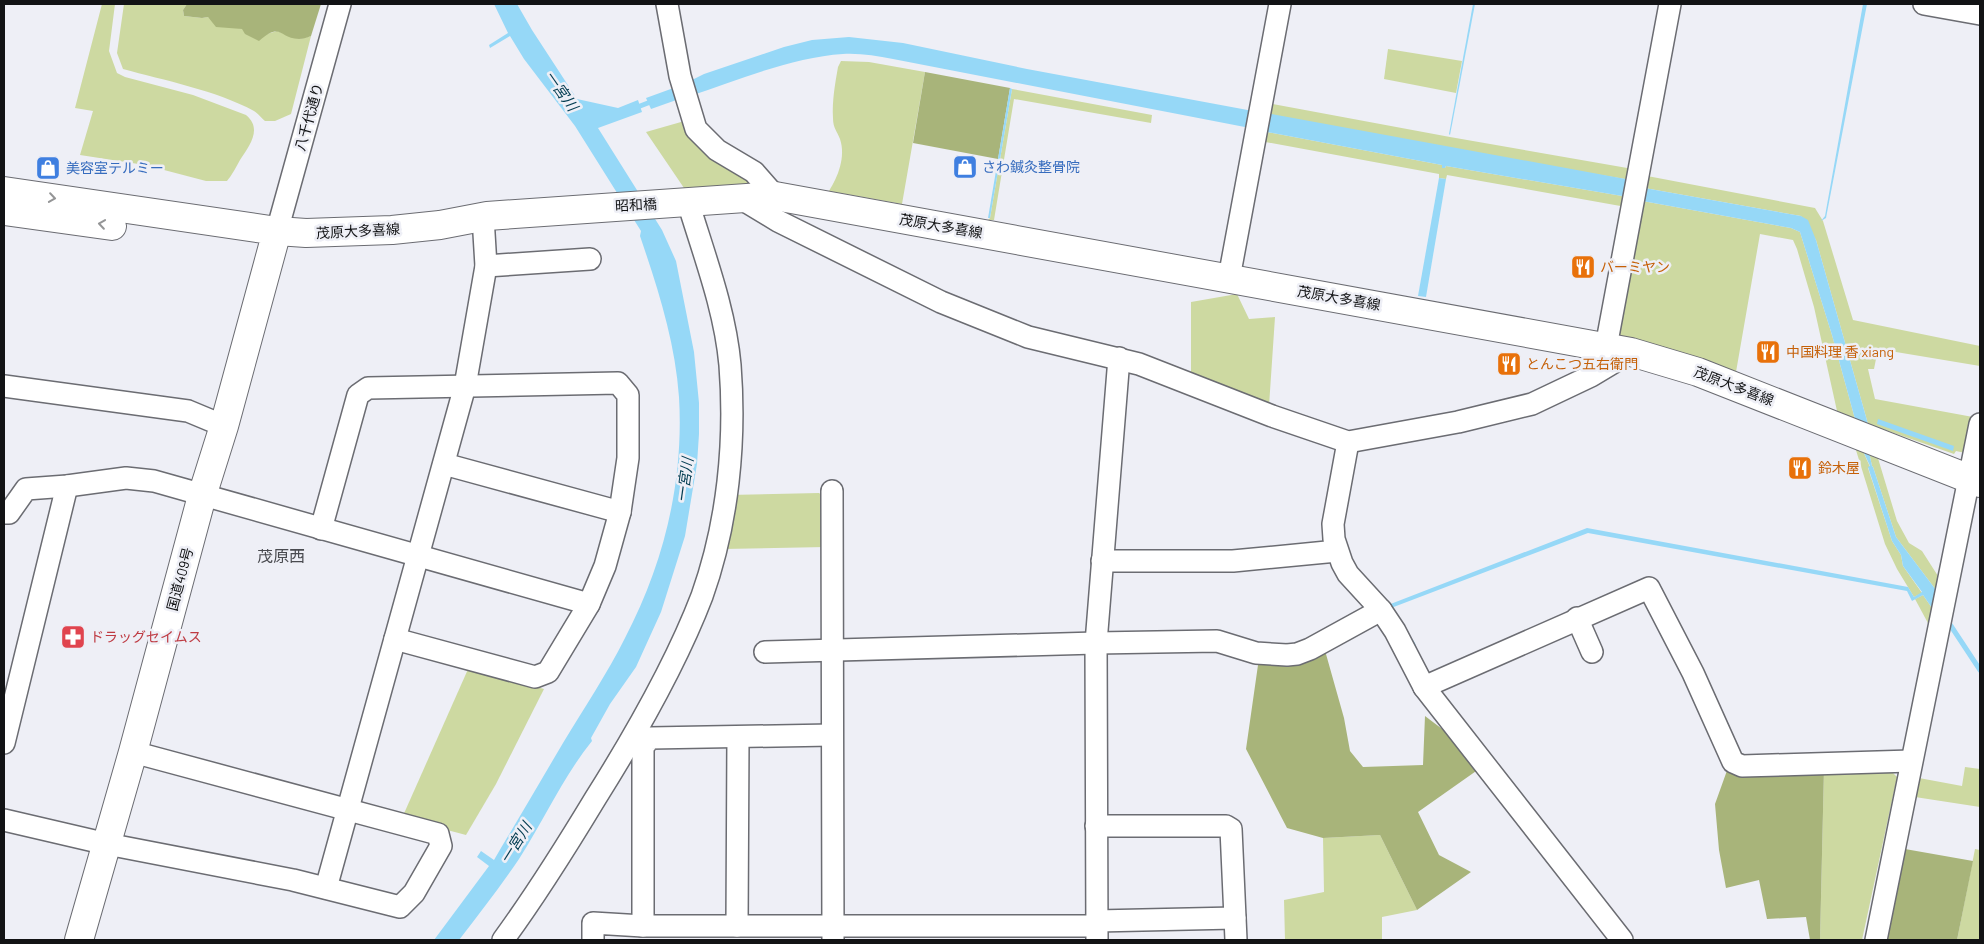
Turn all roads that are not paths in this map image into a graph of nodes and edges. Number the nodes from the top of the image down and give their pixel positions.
1 (340, 4) edge
2 (667, 4) edge
3 (1280, 4) edge
4 (1670, 4) edge
5 (1924, 4) edge
6 (1980, 14) edge
7 (4, 191) edge
8 (775, 196) junction
9 (740, 198) junction
10 (684, 202) junction
11 (594, 208) joint
12 (4, 211) edge
13 (483, 217) junction
14 (274, 239) junction
15 (590, 259) dead end
16 (486, 266) junction
17 (1229, 278) junction
18 (1618, 350) junction
19 (1119, 358) junction
20 (4, 386) edge
21 (465, 386) junction
22 (1980, 424) edge
23 (224, 426) junction
24 (1348, 442) junction
25 (444, 464) junction
26 (1975, 481) edge
27 (67, 486) junction
28 (832, 491) dead end
29 (202, 496) junction
30 (620, 512) junction
31 (4, 513) edge
32 (321, 529) junction
33 (1337, 551) junction
34 (419, 555) junction
35 (1102, 561) junction
36 (589, 604) junction
37 (1381, 610) junction
38 (1577, 618) junction
39 (395, 639) junction
40 (1096, 643) junction
41 (832, 650) junction
42 (765, 652) dead end
43 (1592, 652) dead end
44 (1424, 687) junction
45 (7, 715) edge
46 (832, 735) junction
47 (738, 737) junction
48 (4, 743) edge
49 (133, 752) junction
50 (1911, 761) junction
51 (347, 810) junction
52 (4, 820) edge
53 (1096, 826) junction
54 (106, 844) junction
55 (326, 888) junction
56 (1235, 918) junction
57 (643, 926) junction
58 (737, 926) junction
59 (1096, 929) edge
60 (833, 933) edge
61 (919, 933) edge
62 (78, 940) edge
63 (503, 940) edge
64 (593, 940) edge
65 (1236, 940) edge
66 (1622, 940) edge
67 (1876, 940) edge

1 - 14 street, 八千代通り
2 - 8 street
3 - 17 street
4 - 18 street
5 - 6 street
7 -> 14 main road
8 - 9 main road, 茂原大多喜線
8 - 17 main road, 茂原大多喜線
9 - 10 main road, 茂原大多喜線
9 - 19 street
10 - 11 main road, 昭和橋
10 - 63 street
11 - 13 main road, 茂原大多喜線
14 -> 12 main road
13 - 14 main road, 茂原大多喜線
13 - 16 street
14 - 23 main road, 国道409号
15 - 16 street
16 - 21 street
17 - 18 main road, 茂原大多喜線
18 - 24 street
18 - 26 main road, 茂原大多喜線
19 - 24 street
19 - 35 street
20 - 23 street
21 - 25 street
21 - 30 street
21 - 32 street
22 - 26 street
23 - 29 main road, 国道409号
24 - 33 street
25 - 30 street
25 - 34 street
26 - 50 street
27 - 29 street
27 - 31 street
27 - 45 street
28 - 41 street
29 - 32 street
29 - 49 main road, 国道409号
30 - 36 street
32 - 34 street
33 - 35 street
33 - 37 street
34 - 36 street
34 - 39 street
35 - 40 street
36 - 39 street
37 - 40 street
37 - 44 street
38 - 43 street
38 - 44 street
38 - 50 street
39 - 51 street
40 - 41 street
40 - 53 street
41 - 42 street
41 - 46 street
44 - 66 street
45 - 48 street
46 - 47 street
46 - 60 street
47 - 57 street
47 - 58 street
49 - 51 street
49 - 54 main road, 国道409号
50 - 67 street
51 - 55 street
51 - 55 street
52 - 54 street
53 - 56 street
53 - 59 street
54 - 55 street
54 - 62 main road, 国道409号
56 - 59 street
56 - 65 street
57 - 58 street
57 - 64 street
58 - 60 street
59 - 61 street
60 - 61 street

